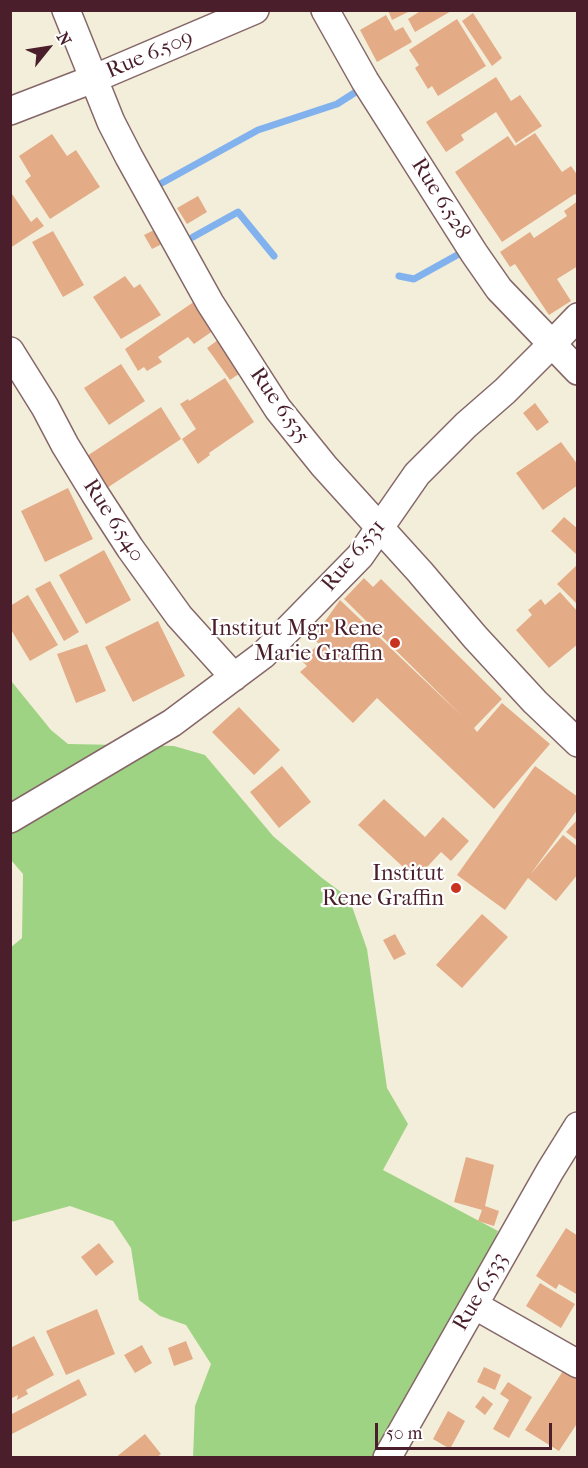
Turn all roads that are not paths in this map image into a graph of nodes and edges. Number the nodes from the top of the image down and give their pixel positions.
1 (66, 10) edge
2 (255, 10) edge
3 (325, 10) edge
4 (93, 79) junction
5 (10, 111) edge
6 (578, 317) edge
7 (552, 344) junction
8 (10, 351) edge
9 (578, 371) edge
10 (380, 528) junction
11 (234, 677) junction
12 (578, 743) edge
13 (10, 819) edge
14 (578, 1126) edge
15 (474, 1305) junction
16 (578, 1364) edge
17 (387, 1458) edge

1 - 4 street, Rue 6.535
2 - 4 street, Rue 6.509
3 - 7 street, Rue 6.528
4 - 5 street, Rue 6.509
4 - 10 street, Rue 6.535
6 - 7 street, Rue 6.531
7 - 9 street, Rue 6.528
7 - 10 street, Rue 6.531
8 - 11 street, Rue 6.540
10 - 11 street, Rue 6.531
10 - 12 street, Rue 6.535
11 - 13 street, Rue 6.531
14 - 15 street, Rue 6.533
15 - 16 street
15 - 17 street, Rue 6.533

